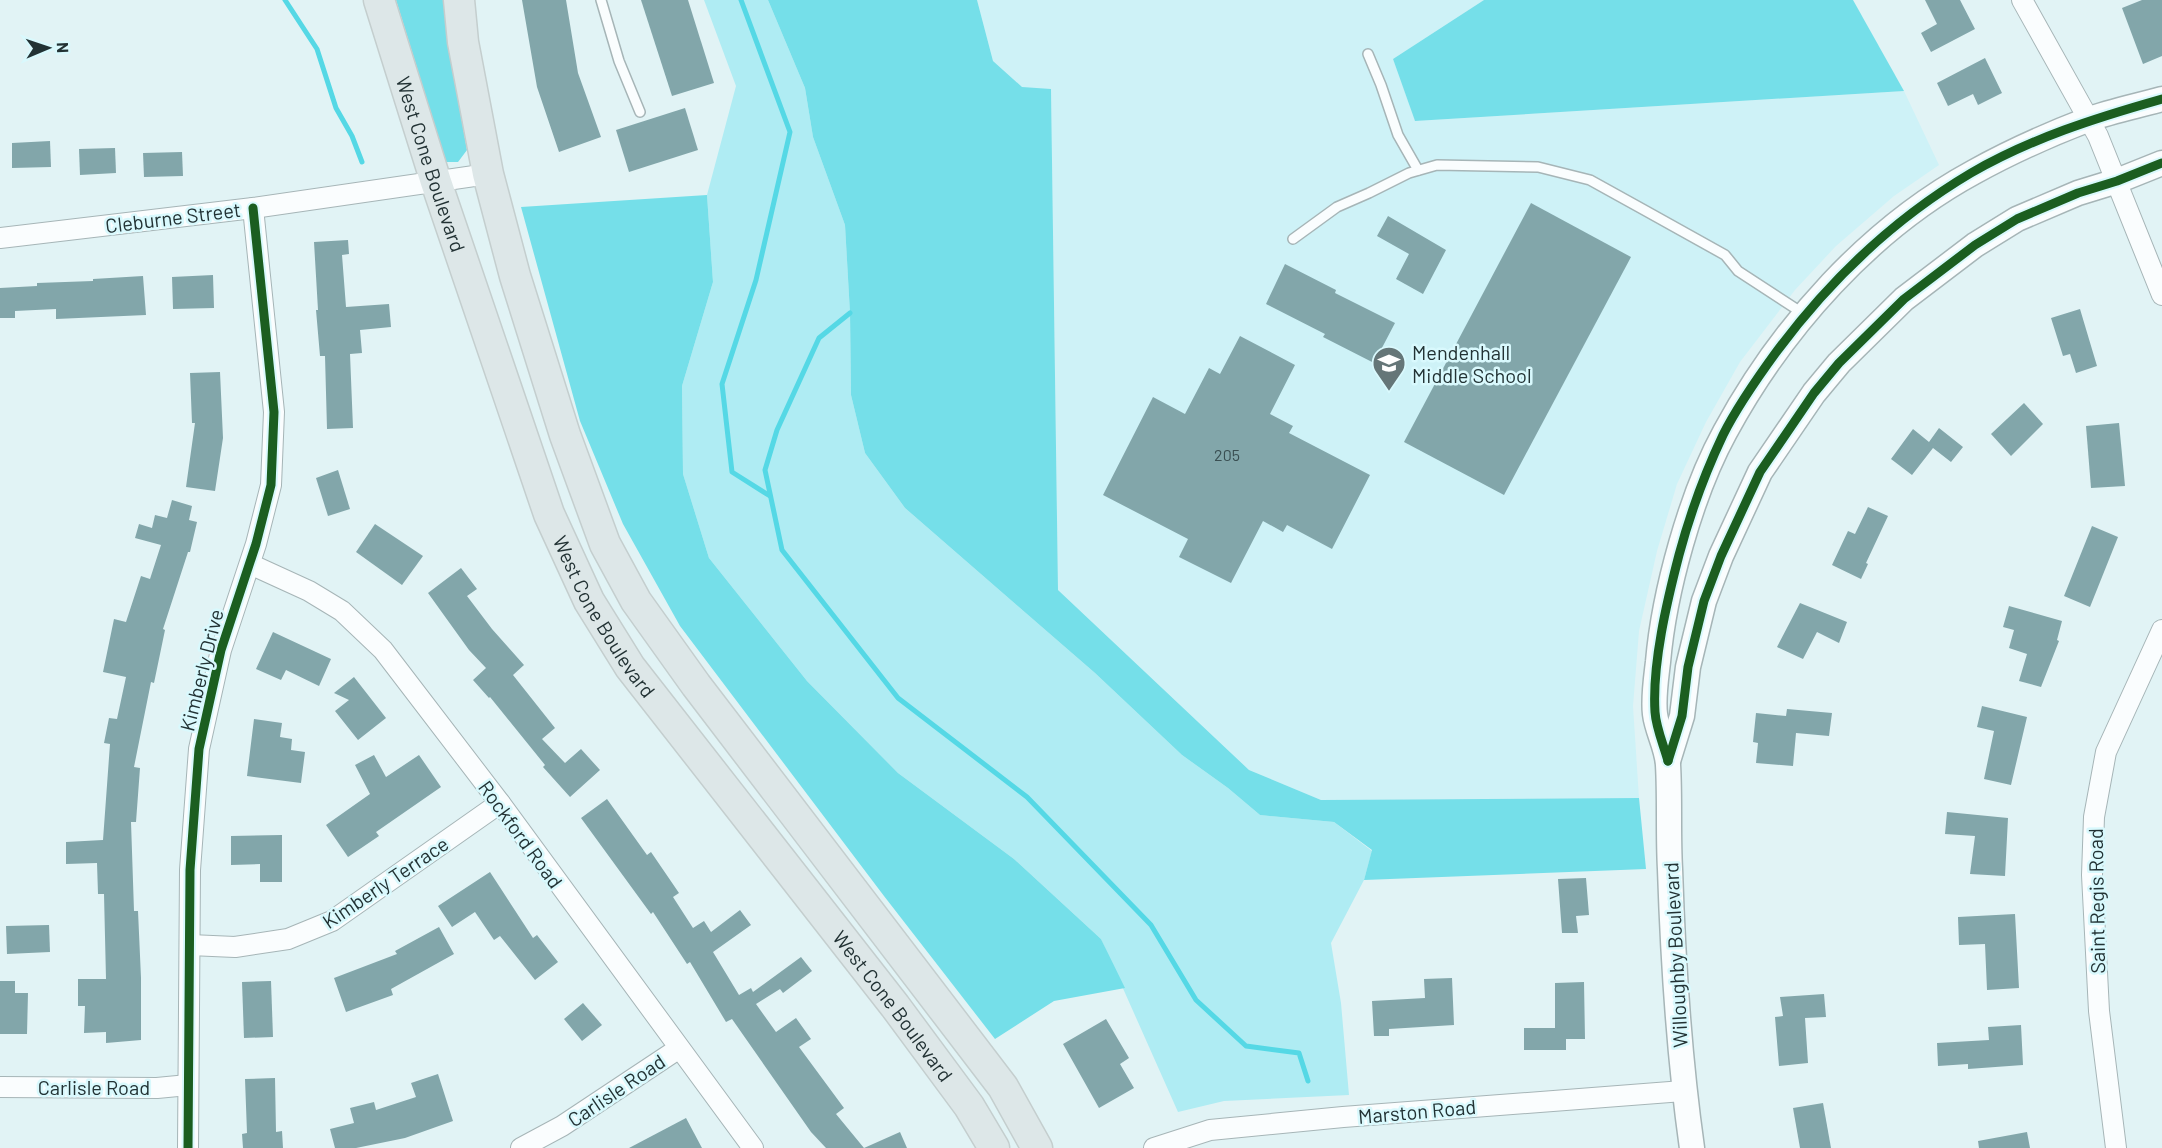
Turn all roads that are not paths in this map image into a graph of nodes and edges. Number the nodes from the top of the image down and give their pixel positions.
1 (379, 0) edge
2 (459, 0) edge
3 (601, 0) edge
4 (2022, 0) edge
5 (1368, 54) dead end
6 (2162, 99) edge
7 (640, 112) dead end
8 (2090, 119) junction
9 (2162, 163) edge
10 (1418, 170) junction
11 (488, 174) junction
12 (2117, 181) junction
13 (436, 182) junction
14 (253, 208) junction
15 (0, 238) edge
16 (1293, 239) dead end
17 (2162, 295) edge
18 (1804, 314) junction
19 (250, 564) junction
20 (2162, 630) edge
21 (1668, 761) junction
22 (500, 803) junction
23 (190, 945) junction
24 (678, 1049) junction
25 (188, 1085) junction
26 (0, 1087) edge
27 (1683, 1091) junction
28 (188, 1148) edge
29 (521, 1148) edge
30 (753, 1148) edge
31 (994, 1148) edge
32 (1037, 1148) edge
33 (1154, 1148) edge
34 (1692, 1148) edge
35 (2116, 1148) edge

1 - 13 main road, West Cone Boulevard
2 - 11 main road, West Cone Boulevard
3 - 7 lane
4 - 8 street
5 - 10 lane
6 - 8 street, Willoughby Boulevard
8 - 12 street
8 - 18 street, Willoughby Boulevard
9 - 12 street, Willoughby Boulevard
10 - 16 lane
10 - 18 lane
11 - 13 street, Cleburne Street
11 - 32 main road, West Cone Boulevard
12 - 17 street
12 - 21 street, Willoughby Boulevard
13 - 14 street, Cleburne Street
13 - 31 main road, West Cone Boulevard
14 - 15 street, Cleburne Street
14 - 19 street, Kimberly Drive
18 - 21 street, Willoughby Boulevard
19 - 22 street, Rockford Road
19 - 23 street, Kimberly Drive
20 - 35 street, Saint Regis Road
21 - 27 street, Willoughby Boulevard
22 - 23 street, Kimberly Terrace
22 - 24 street, Rockford Road
23 - 25 street, Kimberly Drive
24 - 29 street, Carlisle Road
24 - 30 street, Rockford Road
25 - 26 street, Carlisle Road
25 - 28 street, Kimberly Drive
27 - 33 street, Marston Road
27 - 34 street, Willoughby Boulevard

